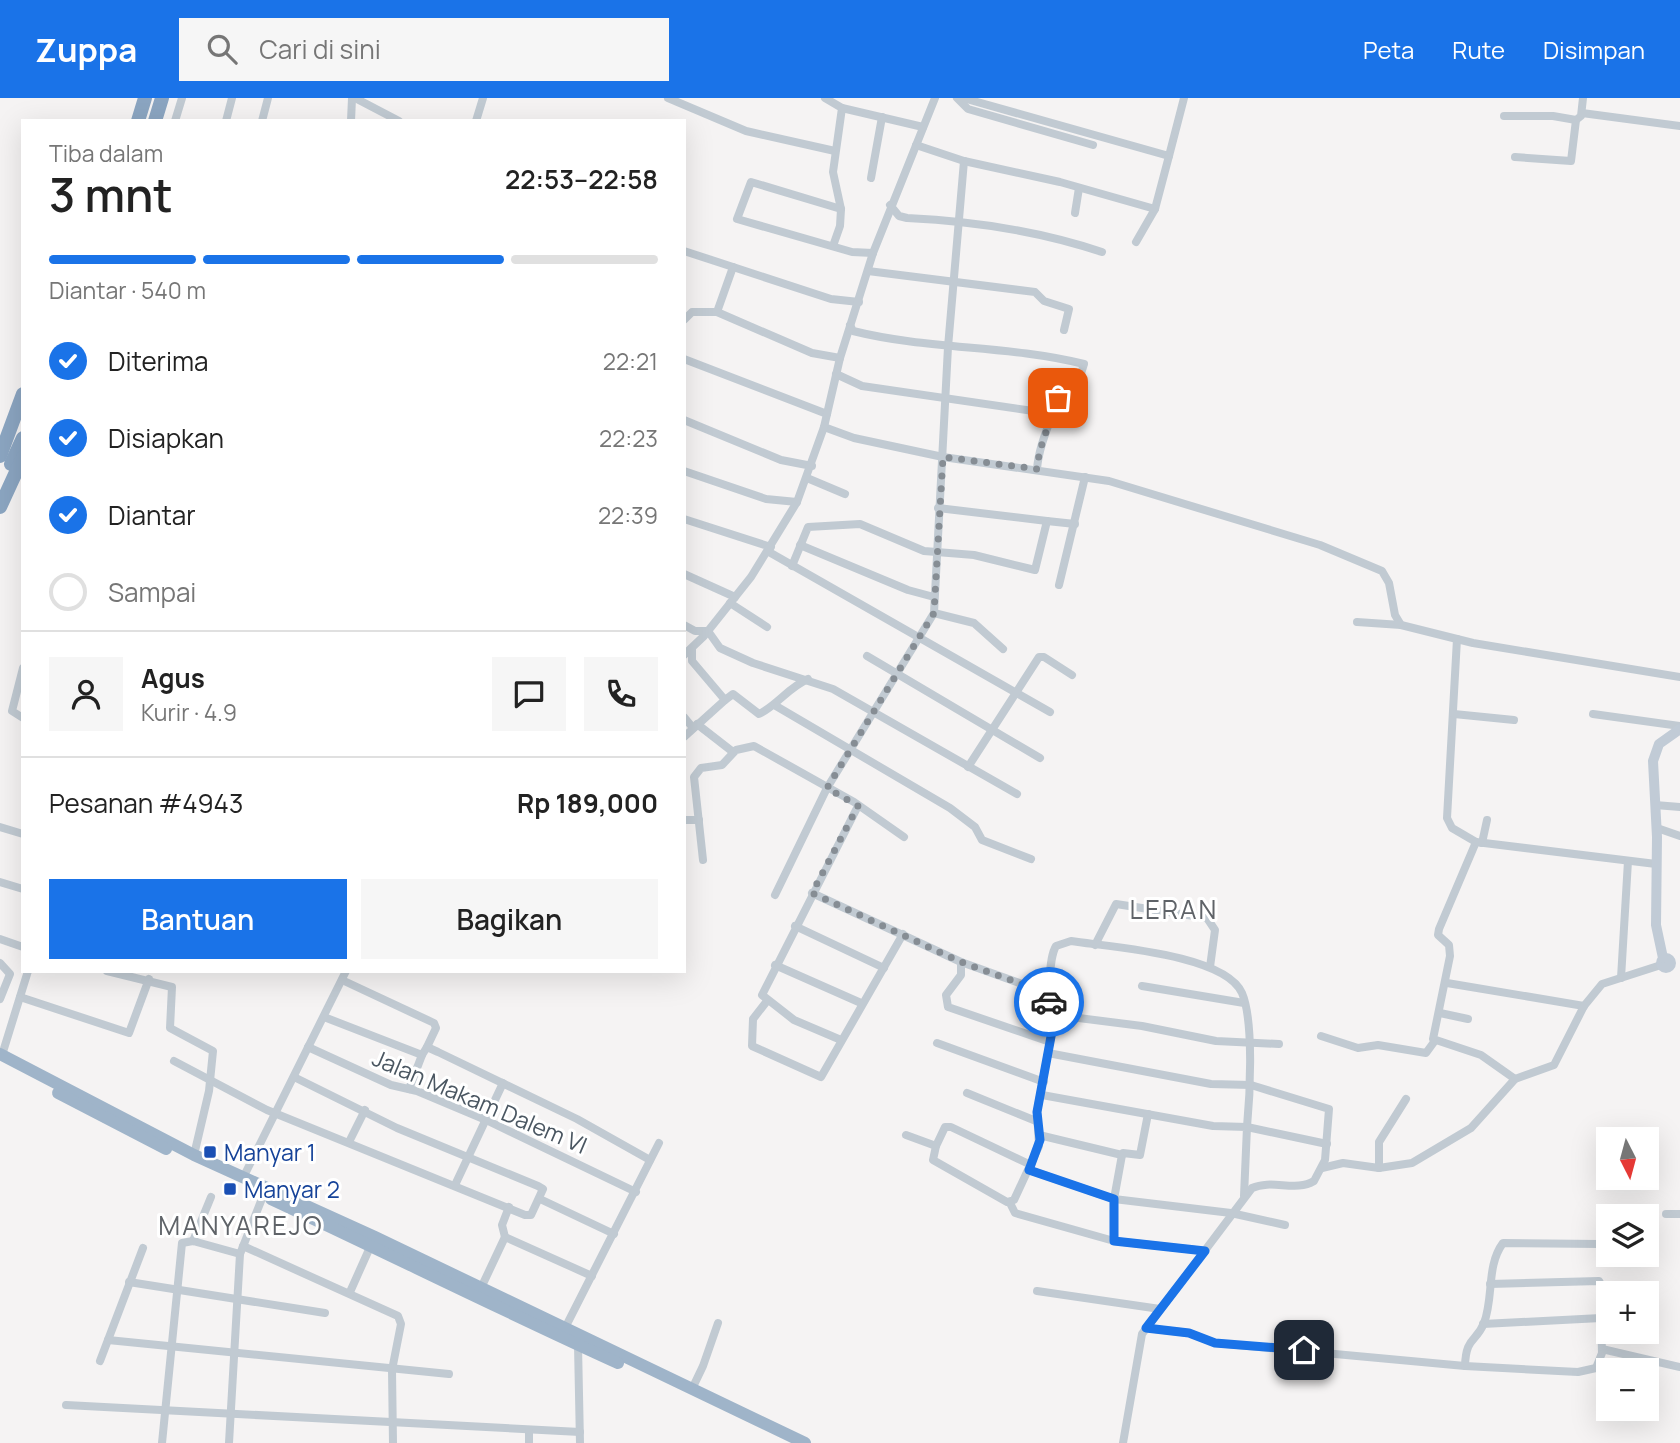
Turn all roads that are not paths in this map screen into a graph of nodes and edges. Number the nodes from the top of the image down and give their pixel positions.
1 (145, 98) edge
2 (162, 98) edge
3 (182, 98) edge
4 (232, 98) edge
5 (268, 98) edge
6 (354, 98) edge
7 (483, 98) edge
8 (668, 98) edge
9 (825, 98) edge
10 (935, 98) edge
11 (1184, 98) edge
12 (1583, 98) edge
13 (960, 101) edge
14 (842, 108) junction
15 (1002, 114) junction
16 (1504, 116) dead end
17 (882, 117) junction
18 (1579, 117) junction
19 (139, 119) edge
20 (156, 119) edge
21 (176, 119) edge
22 (227, 119) edge
23 (263, 119) edge
24 (351, 119) edge
25 (395, 119) edge
26 (477, 119) edge
27 (1680, 126) edge
28 (923, 127) junction
29 (916, 145) junction
30 (1093, 145) dead end
31 (835, 150) junction
32 (1169, 156) junction
33 (1515, 158) dead end
34 (964, 161) junction
35 (871, 178) dead end
36 (1079, 188) junction
37 (890, 205) junction
38 (841, 209) junction
39 (1155, 209) junction
40 (1075, 213) dead end
41 (957, 222) junction
42 (1136, 242) dead end
43 (833, 246) junction
44 (686, 252) edge
45 (1102, 252) dead end
46 (873, 253) junction
47 (733, 267) junction
48 (868, 271) junction
49 (953, 283) junction
50 (859, 302) junction
51 (717, 312) junction
52 (686, 318) edge
53 (850, 325) junction
54 (1064, 330) dead end
55 (948, 347) junction
56 (840, 358) junction
57 (686, 360) edge
58 (836, 374) junction
59 (947, 398) junction
60 (21, 399) edge
61 (827, 414) junction
62 (1054, 414) junction
63 (686, 421) edge
64 (824, 427) junction
65 (21, 442) edge
66 (0, 456) edge
67 (943, 457) junction
68 (21, 461) edge
69 (812, 466) junction
70 (1037, 469) junction
71 (686, 472) edge
72 (1085, 477) junction
73 (807, 478) junction
74 (0, 487) edge
75 (845, 494) dead end
76 (797, 502) junction
77 (0, 507) edge
78 (938, 508) junction
79 (686, 520) edge
80 (1047, 521) junction
81 (1074, 524) junction
82 (800, 545) junction
83 (770, 549) junction
84 (937, 552) junction
85 (792, 566) junction
86 (686, 574) edge
87 (1059, 585) dead end
88 (934, 597) junction
89 (732, 600) junction
90 (934, 613) junction
91 (1357, 622) dead end
92 (1401, 625) junction
93 (686, 626) edge
94 (767, 627) dead end
95 (708, 631) junction
96 (920, 637) junction
97 (1457, 639) junction
98 (1003, 649) dead end
99 (688, 652) edge
100 (867, 656) dead end
101 (897, 675) junction
102 (1072, 675) dead end
103 (21, 676) edge
104 (1680, 677) edge
105 (808, 679) junction
106 (1015, 691) junction
107 (724, 700) junction
108 (776, 706) junction
109 (873, 712) junction
110 (1050, 712) dead end
111 (1454, 714) junction
112 (1593, 714) dead end
113 (21, 717) edge
114 (686, 719) edge
115 (1514, 720) dead end
116 (695, 726) junction
117 (1680, 728) edge
118 (991, 730) junction
119 (686, 735) edge
120 (850, 748) junction
121 (733, 752) junction
122 (1040, 758) dead end
123 (968, 767) junction
124 (686, 775) edge
125 (694, 777) junction
126 (827, 788) junction
127 (1017, 794) dead end
128 (1655, 805) junction
129 (858, 806) junction
130 (1680, 807) edge
131 (686, 820) edge
132 (699, 820) junction
133 (1487, 820) dead end
134 (0, 827) edge
135 (1657, 828) junction
136 (21, 833) edge
137 (1680, 836) edge
138 (904, 837) dead end
139 (1479, 843) junction
140 (1031, 859) dead end
141 (703, 860) dead end
142 (1628, 861) junction
143 (1656, 864) junction
144 (0, 882) edge
145 (21, 888) edge
146 (812, 893) junction
147 (775, 895) dead end
148 (795, 926) junction
149 (903, 934) junction
150 (0, 939) edge
151 (1095, 945) junction
152 (21, 946) edge
153 (961, 962) junction
154 (0, 963) edge
155 (1669, 963) edge
156 (775, 965) junction
157 (1210, 967) junction
158 (884, 968) junction
159 (28, 973) edge
160 (118, 973) edge
161 (345, 973) edge
162 (1620, 978) junction
163 (149, 979) junction
164 (342, 980) junction
165 (1447, 983) junction
166 (1142, 986) dead end
167 (1050, 994) junction
168 (20, 997) junction
169 (0, 999) edge
170 (767, 1001) junction
171 (861, 1003) junction
172 (1244, 1003) junction
173 (1584, 1006) junction
174 (1440, 1013) junction
175 (1055, 1015) junction
176 (324, 1017) junction
177 (1468, 1019) dead end
178 (1321, 1037) dead end
179 (841, 1040) junction
180 (1050, 1042) junction
181 (1434, 1042) junction
182 (937, 1043) dead end
183 (1279, 1044) dead end
184 (1248, 1045) junction
185 (307, 1047) junction
186 (424, 1051) junction
187 (1048, 1053) junction
188 (1, 1057) edge
189 (174, 1061) dead end
190 (294, 1077) junction
191 (211, 1079) junction
192 (1515, 1079) junction
193 (1044, 1082) junction
194 (503, 1083) junction
195 (1251, 1085) junction
196 (409, 1089) junction
197 (967, 1093) dead end
198 (1042, 1095) junction
199 (1406, 1099) dead end
200 (365, 1110) junction
201 (276, 1112) junction
202 (1148, 1114) junction
203 (486, 1120) junction
204 (1036, 1121) junction
205 (1247, 1127) junction
206 (906, 1135) dead end
207 (1039, 1135) junction
208 (349, 1142) junction
209 (659, 1143) dead end
210 (1327, 1144) junction
211 (936, 1146) junction
212 (194, 1155) junction
213 (1122, 1155) junction
214 (470, 1157) junction
215 (650, 1160) junction
216 (1030, 1168) junction
217 (1322, 1168) junction
218 (1380, 1168) junction
219 (243, 1178) junction
220 (455, 1185) junction
221 (636, 1192) junction
222 (263, 1196) junction
223 (1244, 1196) junction
224 (211, 1197) dead end
225 (540, 1199) junction
226 (1114, 1199) junction
227 (1010, 1203) junction
228 (509, 1208) junction
229 (1231, 1213) junction
230 (1666, 1214) dead end
231 (1680, 1214) edge
232 (1285, 1225) dead end
233 (614, 1234) junction
234 (505, 1237) junction
235 (193, 1241) junction
236 (1114, 1241) junction
237 (1596, 1244) edge
238 (143, 1248) dead end
239 (241, 1250) junction
240 (368, 1251) junction
241 (1205, 1251) junction
242 (592, 1276) junction
243 (1596, 1281) edge
244 (129, 1282) junction
245 (1490, 1284) junction
246 (481, 1288) junction
247 (176, 1291) junction
248 (1037, 1291) dead end
249 (350, 1292) junction
250 (236, 1300) junction
251 (1160, 1309) junction
252 (325, 1313) dead end
253 (1596, 1318) edge
254 (718, 1323) dead end
255 (1483, 1324) junction
256 (565, 1328) junction
257 (1146, 1328) junction
258 (108, 1339) junction
259 (1602, 1344) edge
260 (578, 1345) junction
261 (169, 1347) junction
262 (1602, 1349) junction
263 (234, 1353) junction
264 (100, 1360) dead end
265 (1465, 1366) junction
266 (1680, 1367) edge
267 (392, 1370) junction
268 (449, 1374) dead end
269 (690, 1393) junction
270 (66, 1405) dead end
271 (164, 1411) junction
272 (232, 1414) junction
273 (393, 1423) junction
274 (529, 1432) junction
275 (574, 1433) junction
276 (162, 1443) edge
277 (229, 1443) edge
278 (393, 1443) edge
279 (529, 1443) edge
280 (580, 1443) edge
281 (786, 1443) edge
282 (805, 1443) edge
283 (1123, 1443) edge

1 - 19 highway
2 - 20 highway
3 - 21 street
4 - 22 street
5 - 23 street
6 - 24 street
6 - 25 street
7 - 26 street
8 - 31 street
9 - 14 street
10 - 28 street
11 - 32 street
12 - 18 street
13 - 15 street
14 - 17 street
14 - 31 street
15 - 30 street
15 - 32 street
16 - 18 street
17 - 28 street
17 - 35 street
18 - 27 street
18 - 33 street
28 - 29 street
29 - 34 street
29 - 37 street
31 - 38 street
32 - 39 street
34 - 36 street
34 - 41 street
36 - 39 street
36 - 40 street
37 - 41 street
37 - 46 street
38 - 43 street
38 - 43 street
39 - 42 street
41 - 45 street
41 - 49 street
43 - 46 street
44 - 47 street
46 - 48 street
47 - 50 street
47 - 51 street
48 - 49 street
48 - 50 street
49 - 54 street
49 - 55 street
50 - 53 street
51 - 52 street
51 - 56 street
53 - 55 street
53 - 56 street
55 - 59 street
55 - 62 street
56 - 58 street
57 - 61 street
58 - 59 street
58 - 61 street
59 - 62 street
59 - 67 street
60 - 66 highway
61 - 64 street
62 - 70 street
63 - 69 street
64 - 67 street
64 - 69 street
65 - 74 highway
67 - 70 street
67 - 78 street
68 - 77 highway
69 - 73 street
70 - 72 street
71 - 76 street
72 - 81 street
72 - 92 street
73 - 75 street
73 - 76 street
76 - 83 street
78 - 80 street
78 - 84 street
79 - 83 street
80 - 81 street
80 - 84 street
81 - 87 street
82 - 84 street
82 - 85 street
82 - 88 street
83 - 85 street
83 - 89 street
84 - 88 street
85 - 96 street
86 - 89 street
88 - 90 street
89 - 94 street
89 - 95 street
90 - 96 street
90 - 98 street
91 - 92 street
92 - 97 street
93 - 95 street
95 - 99 street
95 - 105 street
96 - 101 street
96 - 106 street
97 - 104 street
97 - 111 street
99 - 107 street
100 - 101 street
101 - 109 street
101 - 118 street
102 - 106 street
103 - 113 street
105 - 108 street
105 - 109 street
106 - 110 street
106 - 118 street
107 - 108 street
107 - 116 street
108 - 120 street
109 - 120 street
109 - 123 street
111 - 115 street
111 - 139 street
112 - 117 street
114 - 116 street
116 - 119 street
116 - 121 street
117 - 128 main road
118 - 122 street
118 - 123 street
120 - 126 street
120 - 140 street
121 - 125 street
121 - 126 street
123 - 127 street
124 - 125 street
125 - 132 street
126 - 129 street
126 - 147 street
128 - 130 street
128 - 135 main road
129 - 138 street
129 - 146 street
131 - 132 street
132 - 141 street
133 - 139 street
134 - 136 street
135 - 137 street
135 - 143 main road
139 - 142 street
139 - 165 street
142 - 143 street
142 - 162 street
143 - 155 main road
144 - 145 street
146 - 148 street
146 - 149 street
148 - 156 street
148 - 158 street
149 - 153 street
149 - 158 street
150 - 152 street
151 - 157 street
151 - 157 street
151 - 167 street
153 - 167 street
153 - 180 street
154 - 169 street
155 - 162 street
156 - 170 street
156 - 171 street
157 - 172 street
158 - 171 street
159 - 168 street
160 - 163 street
161 - 164 street
162 - 173 street
163 - 168 street
163 - 191 street
164 - 176 street
164 - 186 street
165 - 173 street
165 - 174 street
166 - 172 street
167 - 175 street
168 - 188 street
170 - 179 street
170 - 179 street
171 - 179 street
172 - 184 street
173 - 192 street
174 - 177 street
174 - 181 street
175 - 180 street
175 - 184 street
176 - 185 street
176 - 186 street
178 - 181 street
180 - 187 street
181 - 192 street
182 - 193 street
183 - 184 street
184 - 195 street
185 - 190 street
185 - 196 street, Jalan Makam Dalem VI
186 - 194 street
186 - 196 street
187 - 193 street
187 - 195 street
188 - 212 highway
188 - 222 highway
189 - 191 street
190 - 200 street
190 - 201 street
191 - 201 street
191 - 212 street
192 - 218 street
193 - 198 street
194 - 203 street
194 - 215 street
195 - 205 street
195 - 210 street
196 - 203 street, Jalan Makam Dalem VI
197 - 204 street
198 - 202 street
198 - 204 street
199 - 218 street
200 - 208 street
200 - 214 street
201 - 208 street
201 - 219 street
202 - 205 street
202 - 213 street
203 - 214 street
203 - 221 street, Jalan Makam Dalem VI
204 - 207 street
205 - 210 street
205 - 223 street
206 - 211 street
207 - 213 street
207 - 216 street
208 - 220 street
209 - 215 street
210 - 217 street
211 - 216 street
211 - 227 street
212 - 219 highway
213 - 226 street
214 - 220 street
214 - 225 street
215 - 221 street
216 - 226 street
216 - 227 street
217 - 218 street
217 - 223 street
219 - 246 highway
220 - 228 street
221 - 233 street
222 - 239 street
222 - 240 highway
223 - 229 street
224 - 235 street
225 - 228 street
225 - 233 street
226 - 229 street
226 - 236 street
227 - 236 street
228 - 234 street
229 - 232 street
229 - 241 street
230 - 231 street
233 - 242 street
234 - 242 street
234 - 246 street
235 - 239 street
235 - 247 street
236 - 241 street
237 - 245 street
238 - 244 street
239 - 249 street
239 - 250 street
240 - 249 street
240 - 260 highway
241 - 251 street
242 - 256 street
243 - 245 street
244 - 247 street
244 - 258 street
245 - 255 street
246 - 256 highway
247 - 250 street
247 - 261 street
248 - 251 street
249 - 267 street
250 - 252 street
250 - 263 street
251 - 257 street
253 - 255 street
254 - 269 street
255 - 265 street
256 - 269 highway
257 - 265 street
257 - 283 street
258 - 261 street
258 - 264 street
259 - 262 street
260 - 269 highway
260 - 275 street
261 - 263 street
261 - 271 street
262 - 265 street
262 - 266 street
263 - 267 street
263 - 272 street
267 - 268 street
267 - 273 street
269 - 281 highway
269 - 282 highway
270 - 271 street
271 - 272 street
271 - 276 street
272 - 273 street
272 - 277 street
273 - 274 street
273 - 278 street
274 - 275 street
274 - 279 street
275 - 280 street

